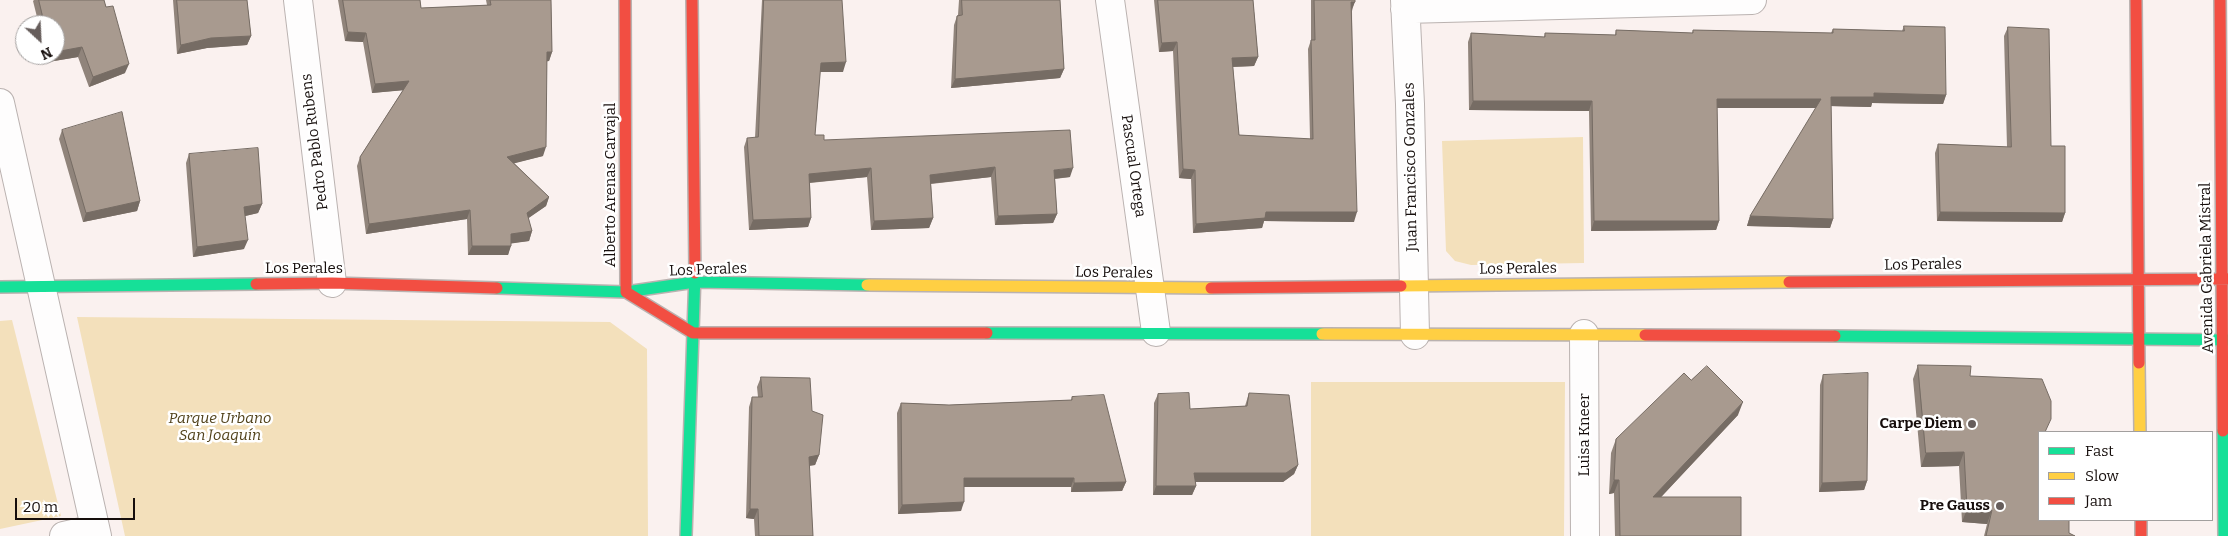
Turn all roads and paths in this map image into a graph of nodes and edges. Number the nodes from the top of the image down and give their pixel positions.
1 (298, 0) edge
2 (625, 0) edge
3 (692, 0) edge
4 (1110, 0) edge
5 (1752, 0) edge
6 (2136, 0) edge
7 (2220, 0) edge
8 (1405, 5) edge
9 (0, 103) edge
10 (2138, 278) junction
11 (2224, 279) edge
12 (695, 282) junction
13 (332, 283) junction
14 (1413, 285) junction
15 (0, 287) edge
16 (40, 287) junction
17 (1150, 289) junction
18 (626, 292) junction
19 (1156, 332) junction
20 (693, 333) junction
21 (1584, 334) junction
22 (1415, 335) junction
23 (2140, 339) junction
24 (2226, 340) edge
25 (2140, 431) edge
26 (2141, 521) edge
27 (96, 532) edge
28 (64, 536) edge
29 (686, 536) edge
30 (1585, 536) edge
31 (2141, 536) edge
32 (2224, 536) edge

1 - 13 street, Pedro Pablo Rubens
2 - 18 main road, Alberto Arenas Carvajal
3 - 12 main road
4 - 17 street, Pascual Ortega
5 - 8 street
6 - 10 main road
7 - 11 main road, Avenida Gabriela Mistral
8 - 14 street, Juan Francisco Gonzales
9 - 16 street
10 - 11 main road, Los Perales
10 - 14 main road, Los Perales
10 - 23 main road
11 - 24 main road, Avenida Gabriela Mistral
12 - 17 main road, Los Perales
12 - 18 main road, Los Perales
12 - 20 main road
13 - 16 main road, Los Perales
13 - 18 main road, Los Perales
14 - 17 main road, Los Perales
14 - 22 street, Juan Francisco Gonzales
15 - 16 main road, Los Perales
16 - 27 street
17 - 19 street, Pascual Ortega
18 - 20 main road
19 - 20 main road
19 - 22 main road
20 - 29 main road
21 - 22 main road
21 - 23 main road
21 - 30 street, Luisa Kneer
23 - 24 main road
23 - 25 main road
24 - 32 main road, Avenida Gabriela Mistral
26 - 31 main road
27 - 28 street

